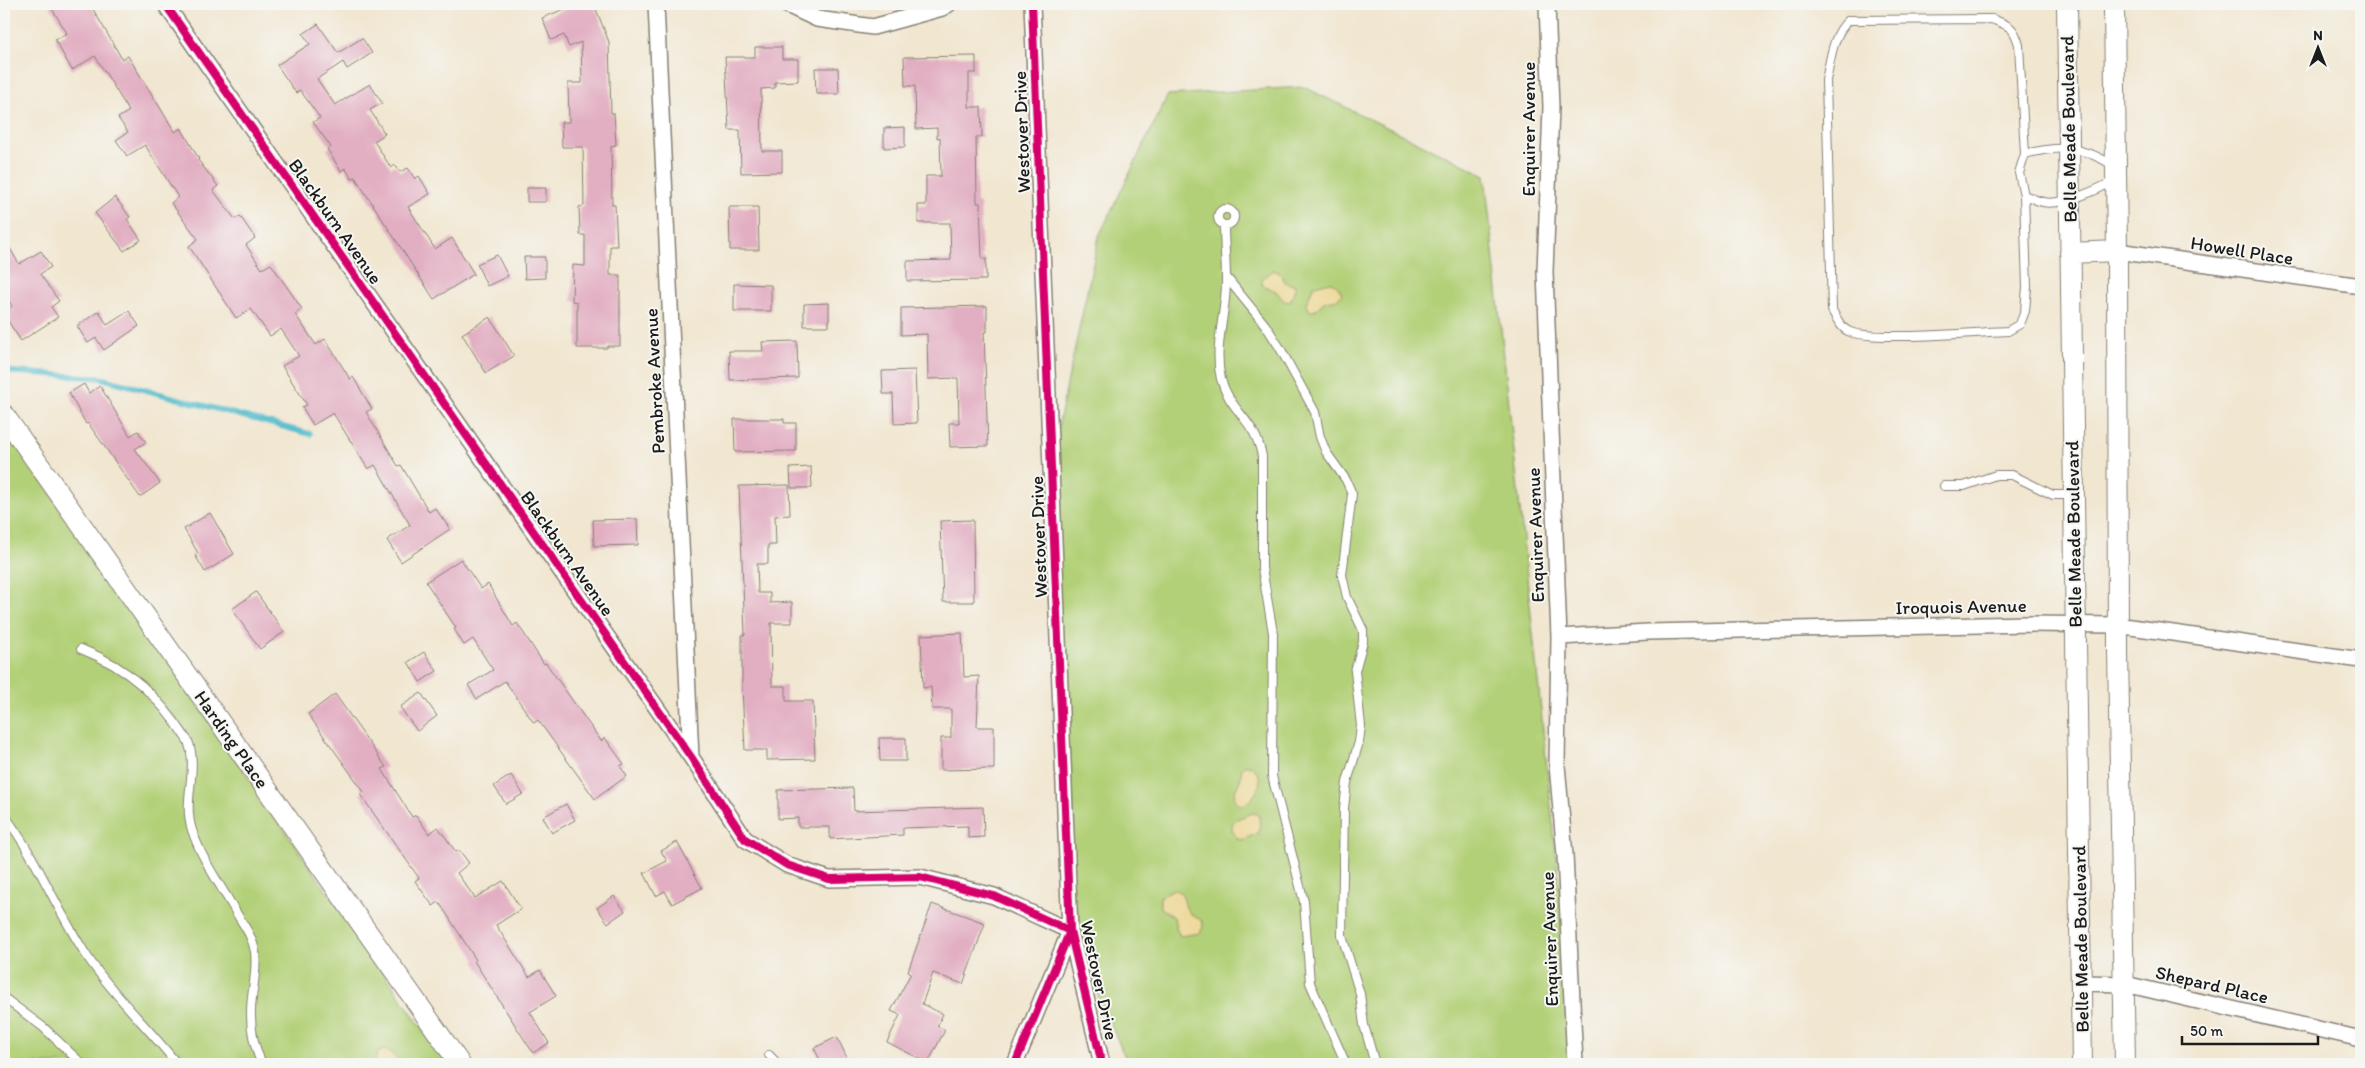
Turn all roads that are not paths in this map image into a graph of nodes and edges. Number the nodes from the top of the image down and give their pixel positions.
1 (165, 4) edge
2 (656, 4) edge
3 (786, 4) edge
4 (949, 4) edge
5 (1032, 4) edge
6 (1546, 4) edge
7 (2067, 4) edge
8 (2114, 4) edge
9 (2068, 148) junction
10 (2025, 154) junction
11 (2116, 173) junction
12 (2024, 195) junction
13 (2069, 198) junction
14 (1224, 226) dead end
15 (2117, 252) junction
16 (2070, 253) junction
17 (1227, 278) junction
18 (2361, 286) edge
19 (4, 415) edge
20 (1944, 486) dead end
21 (2073, 495) junction
22 (2074, 624) junction
23 (2117, 625) junction
24 (1559, 637) junction
25 (81, 649) dead end
26 (2361, 660) edge
27 (691, 756) junction
28 (4, 815) edge
29 (1070, 931) junction
30 (2082, 982) junction
31 (2125, 984) junction
32 (4, 998) edge
33 (2361, 1039) edge
34 (769, 1055) dead end
35 (82, 1064) edge
36 (177, 1064) edge
37 (262, 1064) edge
38 (460, 1064) edge
39 (778, 1064) edge
40 (1015, 1064) edge
41 (1102, 1064) edge
42 (1346, 1064) edge
43 (1375, 1064) edge
44 (1575, 1064) edge
45 (2082, 1064) edge
46 (2126, 1064) edge

1 - 27 street, Blackburn Avenue
2 - 27 street, Pembroke Avenue
3 - 4 street
5 - 29 street, Westover Drive
6 - 24 street, Enquirer Avenue
7 - 9 main road, Belle Meade Boulevard
8 - 11 main road
9 - 10 lane
9 - 11 lane
9 - 13 main road, Belle Meade Boulevard
10 - 12 lane
10 - 12 lane
11 - 13 lane
11 - 15 main road
12 - 13 lane
13 - 16 main road, Belle Meade Boulevard
14 - 17 lane
15 - 16 main road
15 - 18 street, Howell Place
15 - 23 main road
16 - 21 main road, Belle Meade Boulevard
17 - 42 lane
17 - 43 lane
19 - 38 main road, Harding Place
20 - 21 lane
21 - 22 main road, Belle Meade Boulevard
22 - 23 street, Iroquois Avenue
22 - 24 street, Iroquois Avenue
22 - 30 main road, Belle Meade Boulevard
23 - 26 street, Iroquois Avenue
23 - 31 main road
24 - 44 street, Enquirer Avenue
25 - 37 lane
27 - 29 street, Blackburn Avenue
28 - 36 lane
29 - 40 street
29 - 41 street, Westover Drive
30 - 31 street, Shepard Place
30 - 45 main road, Belle Meade Boulevard
31 - 33 street, Shepard Place
31 - 46 main road
32 - 35 lane
34 - 39 lane

